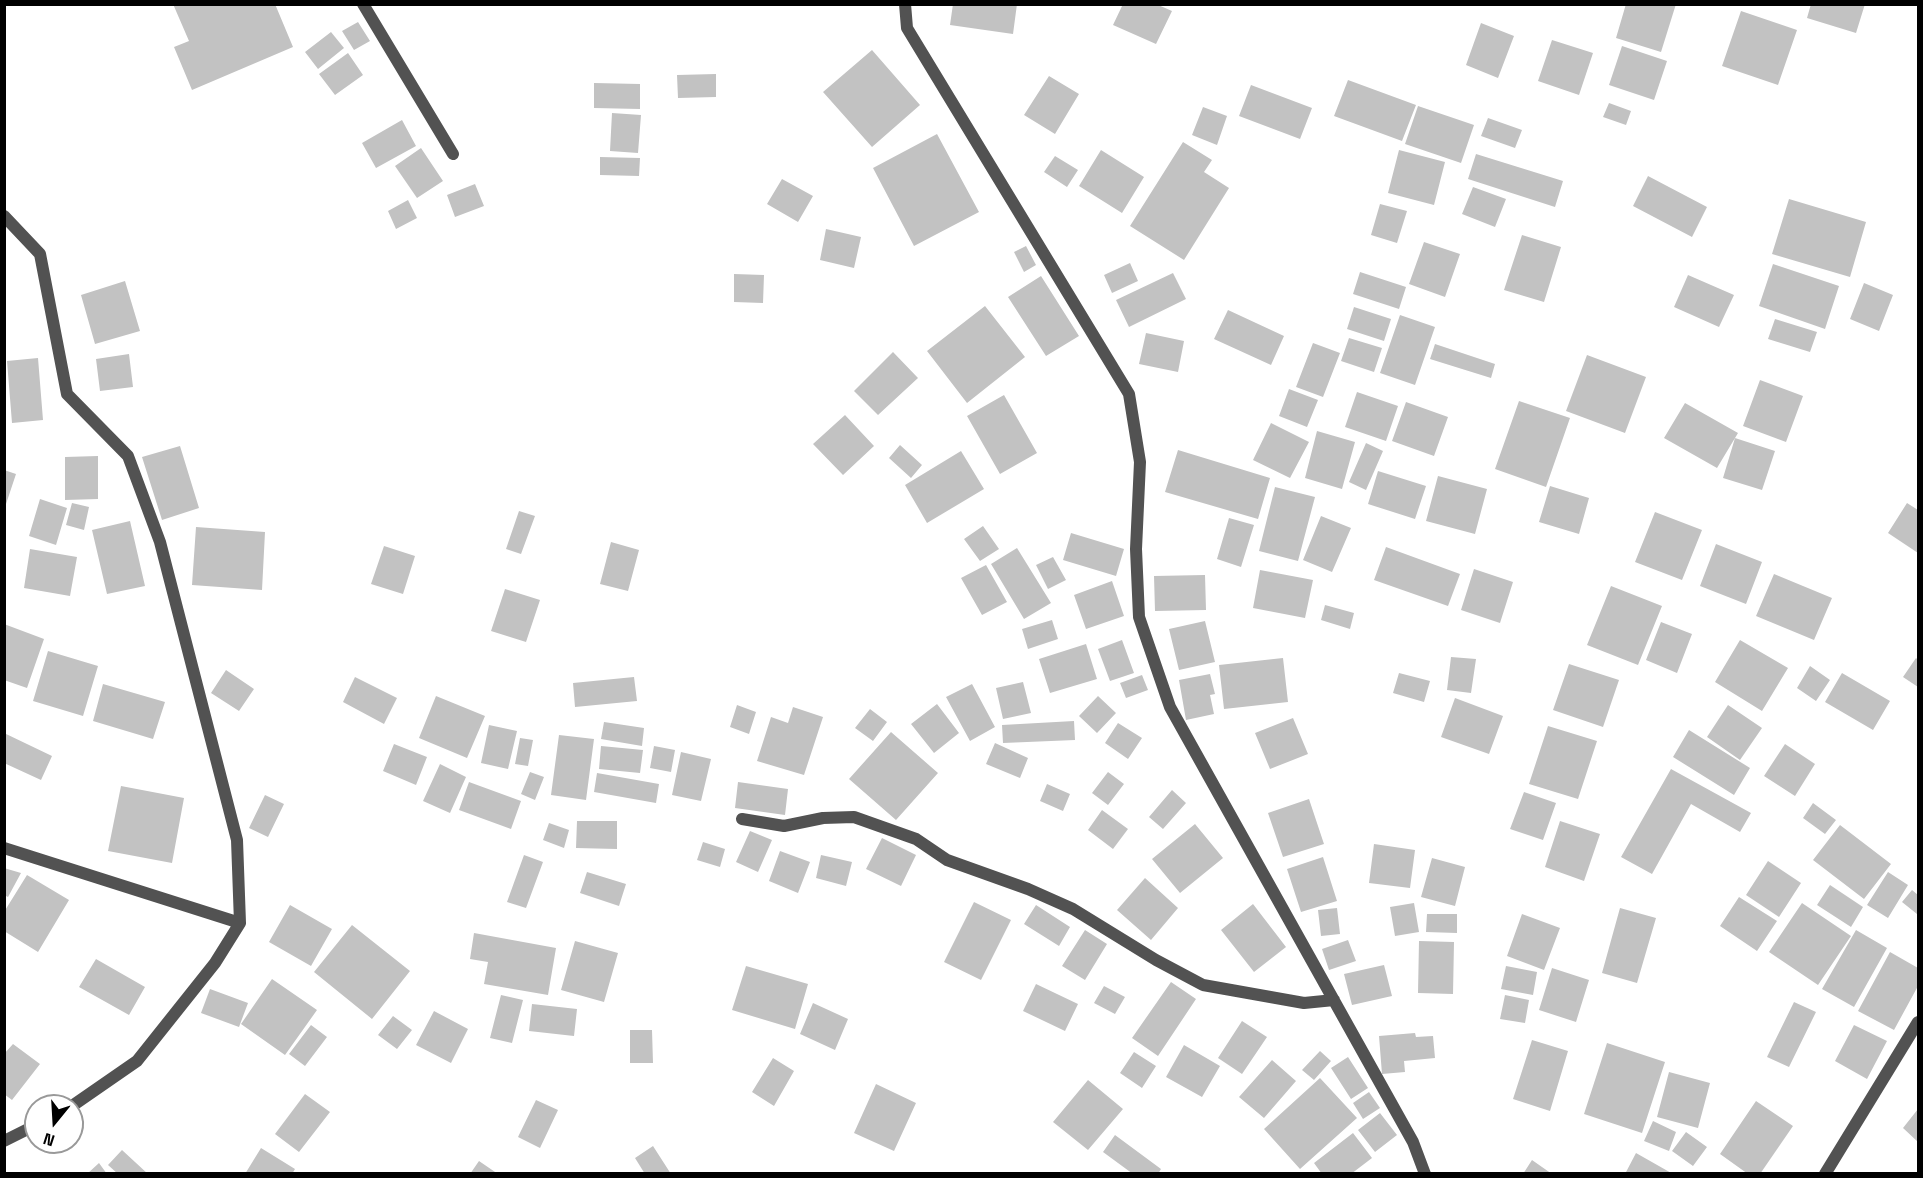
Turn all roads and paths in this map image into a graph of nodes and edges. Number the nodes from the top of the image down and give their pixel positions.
1 (363, 4) edge
2 (905, 4) edge
3 (453, 154) dead end
4 (4, 216) edge
5 (742, 819) dead end
6 (4, 848) edge
7 (240, 923) junction
8 (1334, 1000) junction
9 (1918, 1022) edge
10 (84, 1098) edge
11 (24, 1131) edge
12 (4, 1141) edge
13 (1425, 1173) edge
14 (1825, 1173) edge

1 - 3 street
2 - 8 street
4 - 7 street
5 - 8 street
6 - 7 street
7 - 10 street
8 - 13 street
9 - 14 street
11 - 12 street

